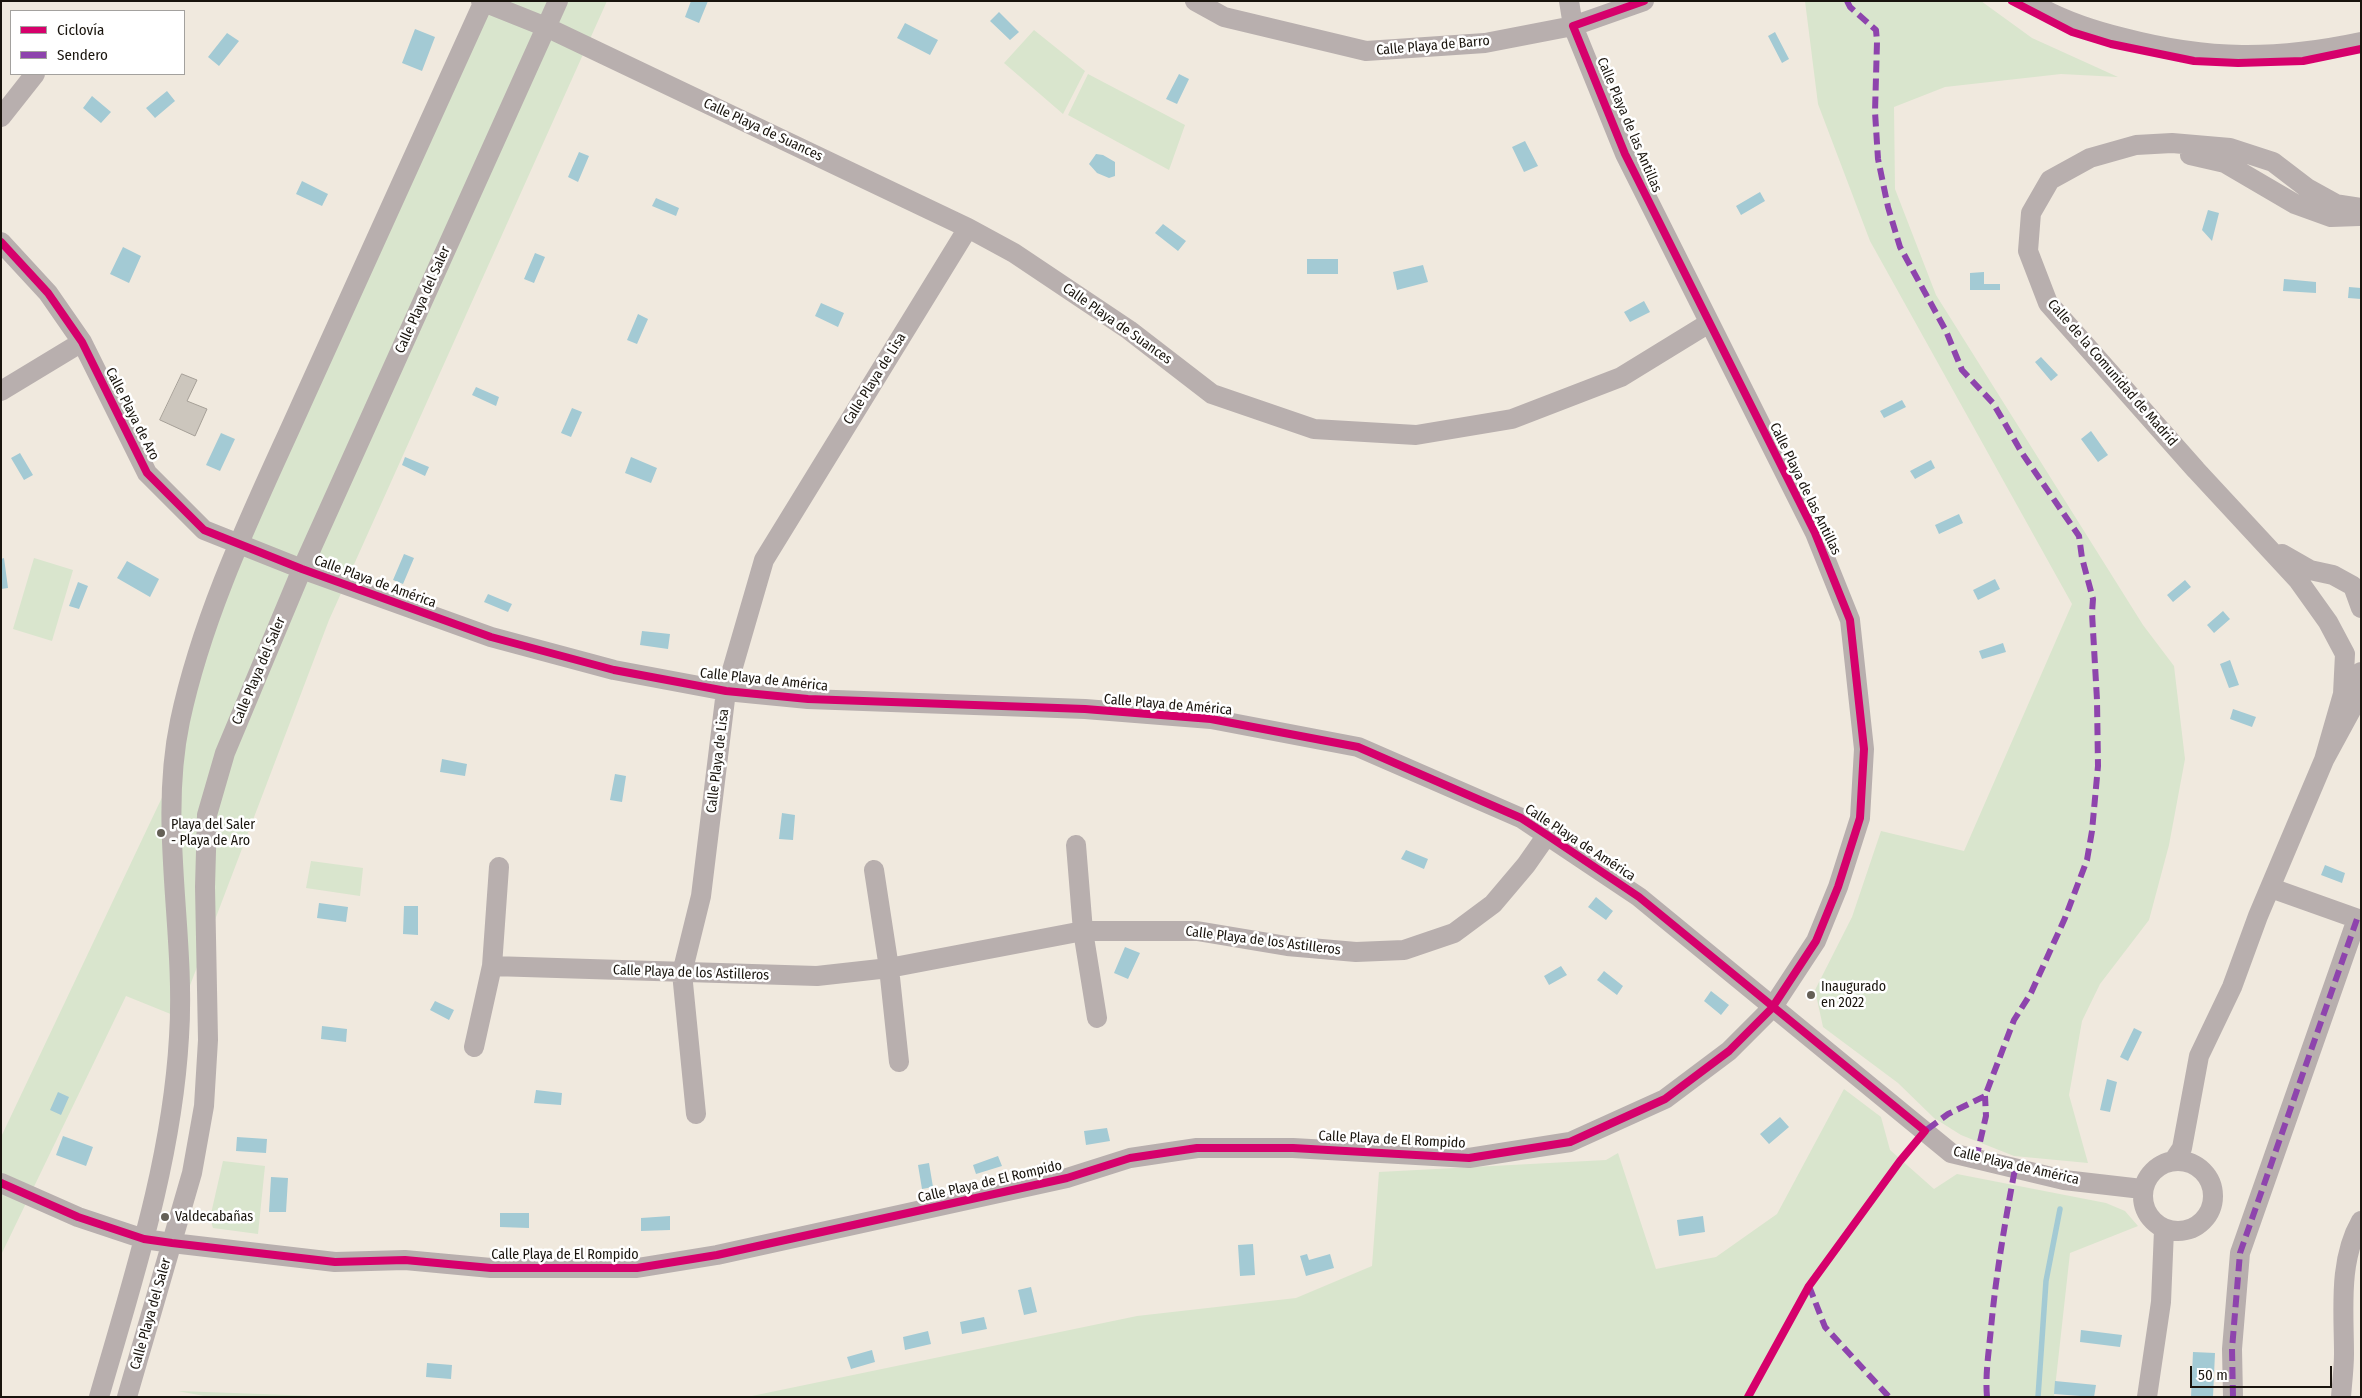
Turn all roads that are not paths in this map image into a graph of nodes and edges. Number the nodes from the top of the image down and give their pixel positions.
1 (558, 1) edge
2 (1195, 1) edge
3 (1569, 1) edge
4 (1644, 1) edge
5 (2029, 1) edge
6 (482, 2) edge
7 (1574, 26) junction
8 (546, 27) junction
9 (2361, 42) edge
10 (34, 75) edge
11 (1, 117) edge
12 (2136, 145) junction
13 (2361, 208) edge
14 (2361, 216) edge
15 (968, 228) junction
16 (1, 242) edge
17 (1709, 323) junction
18 (82, 342) junction
19 (1, 391) edge
20 (239, 542) junction
21 (2265, 544) junction
22 (302, 569) junction
23 (2361, 608) edge
24 (2361, 672) edge
25 (726, 691) junction
26 (2324, 760) junction
27 (1547, 835) junction
28 (1076, 845) dead end
29 (499, 867) dead end
30 (874, 870) dead end
31 (2271, 888) junction
32 (2359, 919) edge
33 (1083, 931) junction
34 (492, 966) junction
35 (889, 968) junction
36 (682, 973) junction
37 (1772, 1008) junction
38 (1097, 1018) dead end
39 (474, 1047) dead end
40 (899, 1062) dead end
41 (696, 1114) dead end
42 (2174, 1160) junction
43 (1, 1183) edge
44 (2142, 1189) junction
45 (2361, 1221) edge
46 (2164, 1230) junction
47 (144, 1239) junction
48 (172, 1243) junction
49 (105, 1376) junction
50 (129, 1390) edge
51 (99, 1397) edge
52 (2147, 1397) edge
53 (2233, 1397) edge
54 (2341, 1397) edge

1 - 8 street, Calle Playa del Saler
2 - 7 street, Calle Playa de Barro
3 - 7 street, Calle Playa de las Antillas
4 - 7 street, Calle Playa de Barro
5 - 9 street
6 - 8 street, Calle Playa de Suances
6 - 20 street, Calle Playa del Saler
7 - 17 street, Calle Playa de las Antillas
8 - 15 street, Calle Playa de Suances
8 - 22 street, Calle Playa del Saler
10 - 11 street
12 - 13 street, Calle de la Comunidad de Madrid
12 - 14 street, Calle de la Comunidad de Madrid
12 - 21 street, Calle de la Comunidad de Madrid
15 - 17 street, Calle Playa de Suances
15 - 25 street, Calle Playa de Lisa
16 - 18 street, Calle Playa de Aro
17 - 37 street, Calle Playa de las Antillas
18 - 19 street
18 - 20 street, Calle Playa de Aro
20 - 22 street, Calle Playa de Aro
20 - 47 street, Calle Playa del Saler
21 - 23 street, Calle de la Comunidad de Madrid
21 - 26 street, Calle de la Comunidad de Madrid
22 - 25 street, Calle Playa de América
22 - 48 street, Calle Playa del Saler
24 - 26 street, Calle de la Comunidad de Madrid
25 - 27 street, Calle Playa de América
25 - 36 street, Calle Playa de Lisa
26 - 31 street, Calle de la Comunidad de Madrid
27 - 33 street, Calle Playa de los Astilleros
27 - 37 street, Calle Playa de América
28 - 33 street
29 - 34 street
30 - 35 street
31 - 32 street
31 - 42 street, Calle de la Comunidad de Madrid
32 - 53 street
33 - 35 street, Calle Playa de los Astilleros
33 - 38 street
34 - 36 street, Calle Playa de los Astilleros
34 - 39 street
35 - 36 street, Calle Playa de los Astilleros
35 - 40 street
36 - 41 street, Calle Playa de Lisa
37 - 44 street, Calle Playa de América
37 - 48 street, Calle Playa de El Rompido
42 - 44 street
42 - 46 street
43 - 47 street, Calle Playa de El Rompido
44 - 46 street
45 - 54 street
46 - 52 street
47 - 48 street, Calle Playa de El Rompido
47 - 49 street, Calle Playa del Saler
48 - 50 street, Calle Playa del Saler
49 - 50 street
49 - 51 street, Calle Playa del Saler

